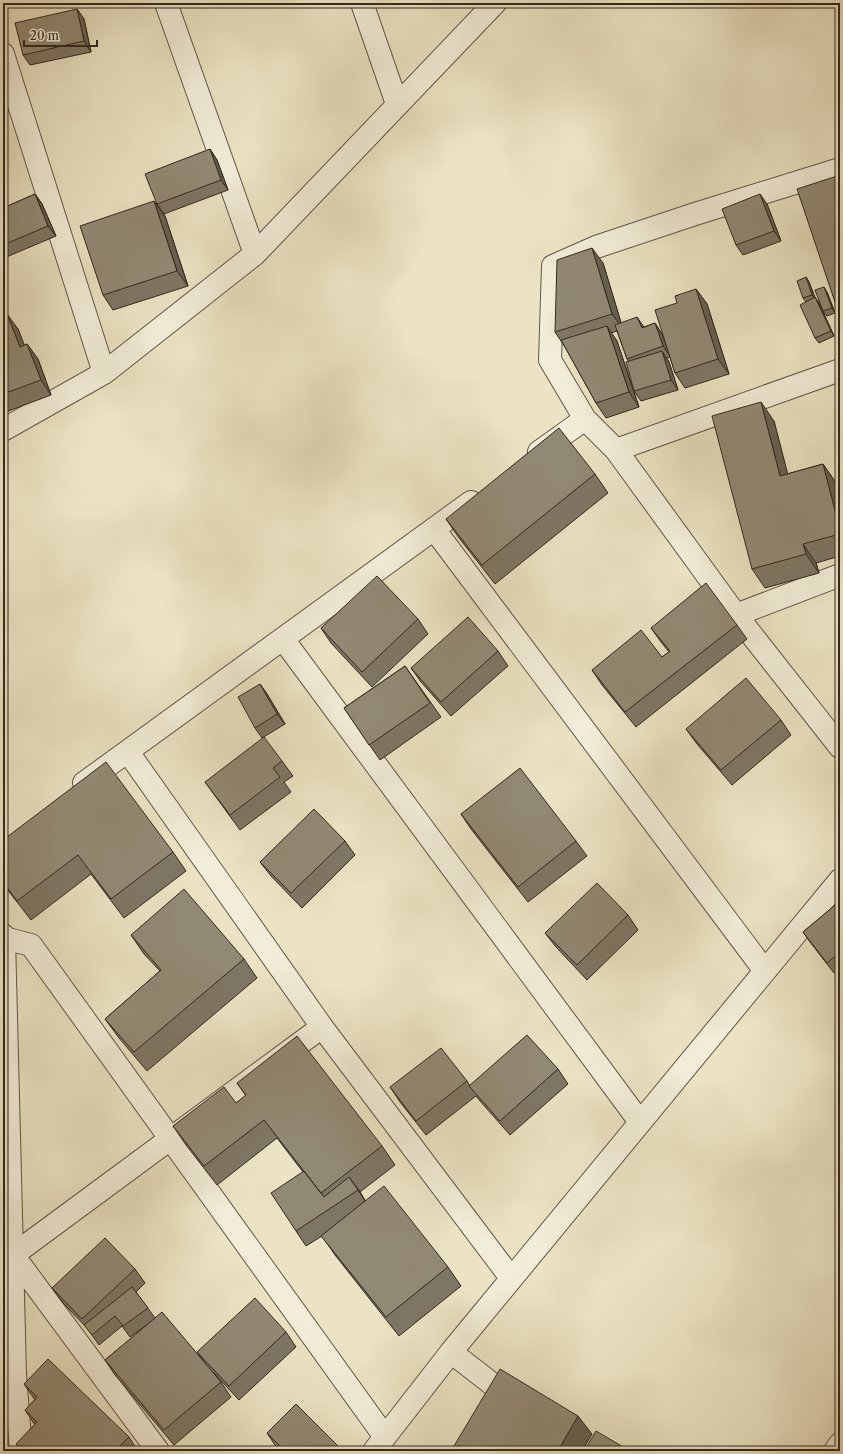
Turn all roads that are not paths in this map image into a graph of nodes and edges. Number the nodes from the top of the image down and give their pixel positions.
1 (166, 3) edge
2 (362, 3) edge
3 (495, 3) edge
4 (3, 54) edge
5 (397, 104) junction
6 (840, 169) edge
7 (255, 254) junction
8 (840, 370) edge
9 (104, 373) junction
10 (585, 419) junction
11 (3, 430) edge
12 (616, 450) junction
13 (522, 465) edge
14 (484, 492) edge
15 (434, 529) junction
16 (840, 575) edge
17 (736, 615) junction
18 (283, 639) junction
19 (840, 747) edge
20 (128, 752) junction
21 (65, 797) edge
22 (840, 880) edge
23 (4, 937) edge
24 (765, 971) junction
25 (322, 1027) junction
26 (640, 1122) junction
27 (170, 1139) junction
28 (13, 1255) junction
29 (511, 1278) junction
30 (451, 1352) junction
31 (9, 1378) edge
32 (531, 1407) edge
33 (379, 1444) edge
34 (840, 1444) edge
35 (21, 1451) edge
36 (158, 1451) edge
37 (835, 1451) edge

1 - 7 street
2 - 5 street
3 - 5 street
4 - 9 street
5 - 7 street
6 - 10 street
7 - 9 street
8 - 12 street
9 - 11 street
10 - 12 street
10 - 13 street
12 - 17 street
14 - 15 street
15 - 18 street
15 - 24 street
16 - 17 street
17 - 19 street
18 - 20 street
18 - 26 street
20 - 21 street
20 - 25 street
22 - 24 street
23 - 27 street
23 - 28 street
24 - 26 street
25 - 27 street
25 - 29 street
26 - 29 street
27 - 28 street
27 - 33 street
28 - 31 street
28 - 36 street
29 - 30 street
30 - 32 street
30 - 33 street
31 - 35 street
34 - 37 street

